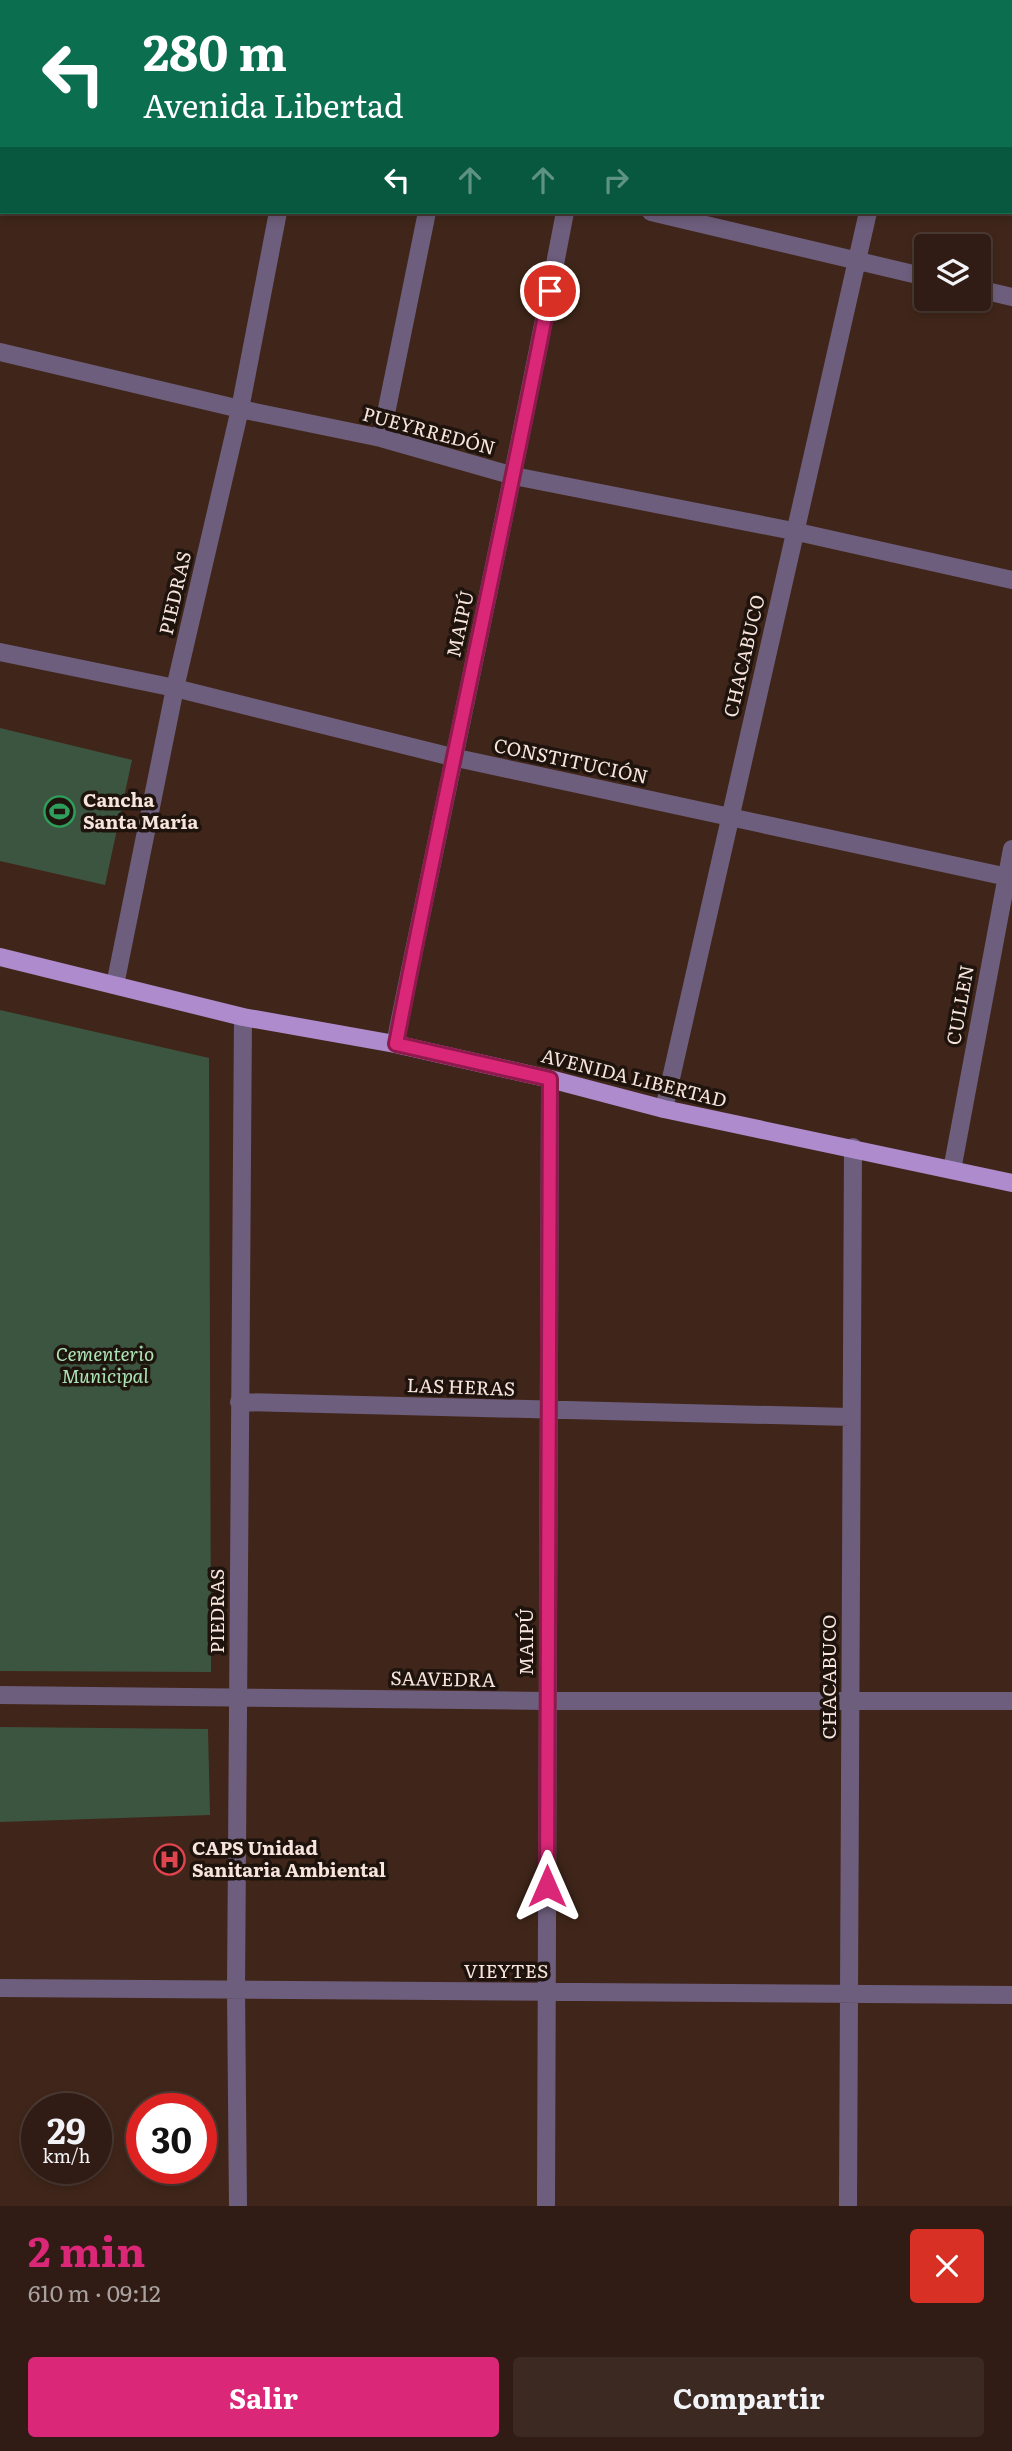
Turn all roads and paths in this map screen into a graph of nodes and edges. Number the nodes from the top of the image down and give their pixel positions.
1 (278, 214) edge
2 (427, 214) edge
3 (565, 214) edge
4 (659, 214) edge
5 (868, 214) edge
6 (858, 261) junction
7 (914, 274) edge
8 (991, 292) edge
9 (1012, 297) edge
10 (0, 352) edge
11 (240, 409) junction
12 (381, 438) junction
13 (514, 476) junction
14 (793, 531) junction
15 (1012, 580) edge
16 (0, 652) edge
17 (175, 688) junction
18 (452, 757) junction
19 (729, 817) junction
20 (1012, 849) edge
21 (1009, 878) edge
22 (0, 957) edge
23 (115, 985) junction
24 (243, 1017) junction
25 (396, 1044) junction
26 (550, 1079) junction
27 (664, 1109) junction
28 (853, 1147) junction
29 (952, 1170) junction
30 (1012, 1183) edge
31 (239, 1402) junction
32 (548, 1411) junction
33 (850, 1417) junction
34 (0, 1695) edge
35 (237, 1698) junction
36 (547, 1701) junction
37 (850, 1701) junction
38 (1012, 1701) edge
39 (0, 1988) edge
40 (236, 1990) junction
41 (546, 1992) junction
42 (849, 1994) junction
43 (1012, 1995) edge
44 (238, 2206) edge
45 (546, 2206) edge
46 (848, 2206) edge

1 - 11 street, PIEDRAS
2 - 12 street
3 - 13 street, MAIPÚ
4 - 6 street
5 - 6 street, CHACABUCO
6 - 7 street
6 - 14 street, CHACABUCO
8 - 9 street
10 - 11 street, PUEYRREDÓN
11 - 12 street, PUEYRREDÓN
11 - 17 street, PIEDRAS
12 - 13 street, PUEYRREDÓN
13 - 14 street, PUEYRREDÓN
13 - 18 street, MAIPÚ
14 - 15 street, PUEYRREDÓN
14 - 19 street, CHACABUCO
16 - 17 street, CONSTITUCIÓN
17 - 18 street, CONSTITUCIÓN
17 - 23 street, PIEDRAS
18 - 19 street, CONSTITUCIÓN
18 - 25 street, MAIPÚ
19 - 21 street, CONSTITUCIÓN
19 - 27 street, CHACABUCO
20 - 21 street, CULLEN
21 - 29 street, CULLEN
22 - 23 main road, AVENIDA LIBERTAD
23 - 24 main road, AVENIDA LIBERTAD
24 - 25 main road, AVENIDA LIBERTAD
24 - 31 street, PIEDRAS
25 - 26 main road, AVENIDA LIBERTAD
26 - 27 main road, AVENIDA LIBERTAD
26 - 32 street, MAIPÚ
27 - 28 main road, AVENIDA LIBERTAD
28 - 29 main road, AVENIDA LIBERTAD
28 - 33 street, CHACABUCO
29 - 30 main road, AVENIDA LIBERTAD
31 - 32 street, LAS HERAS
31 - 35 street, PIEDRAS
32 - 33 street, LAS HERAS
32 - 36 street, MAIPÚ
33 - 37 street, CHACABUCO
34 - 35 street, SAAVEDRA
35 - 36 street, SAAVEDRA
35 - 40 street, PIEDRAS
36 - 37 street, SAAVEDRA
36 - 41 street, MAIPÚ
37 - 38 street, SAAVEDRA
37 - 42 street, CHACABUCO
39 - 40 street, VIEYTES
40 - 41 street, VIEYTES
40 - 44 street, PIEDRAS
41 - 42 street, VIEYTES
41 - 45 street, MAIPÚ
42 - 43 street, VIEYTES
42 - 46 street, CHACABUCO

